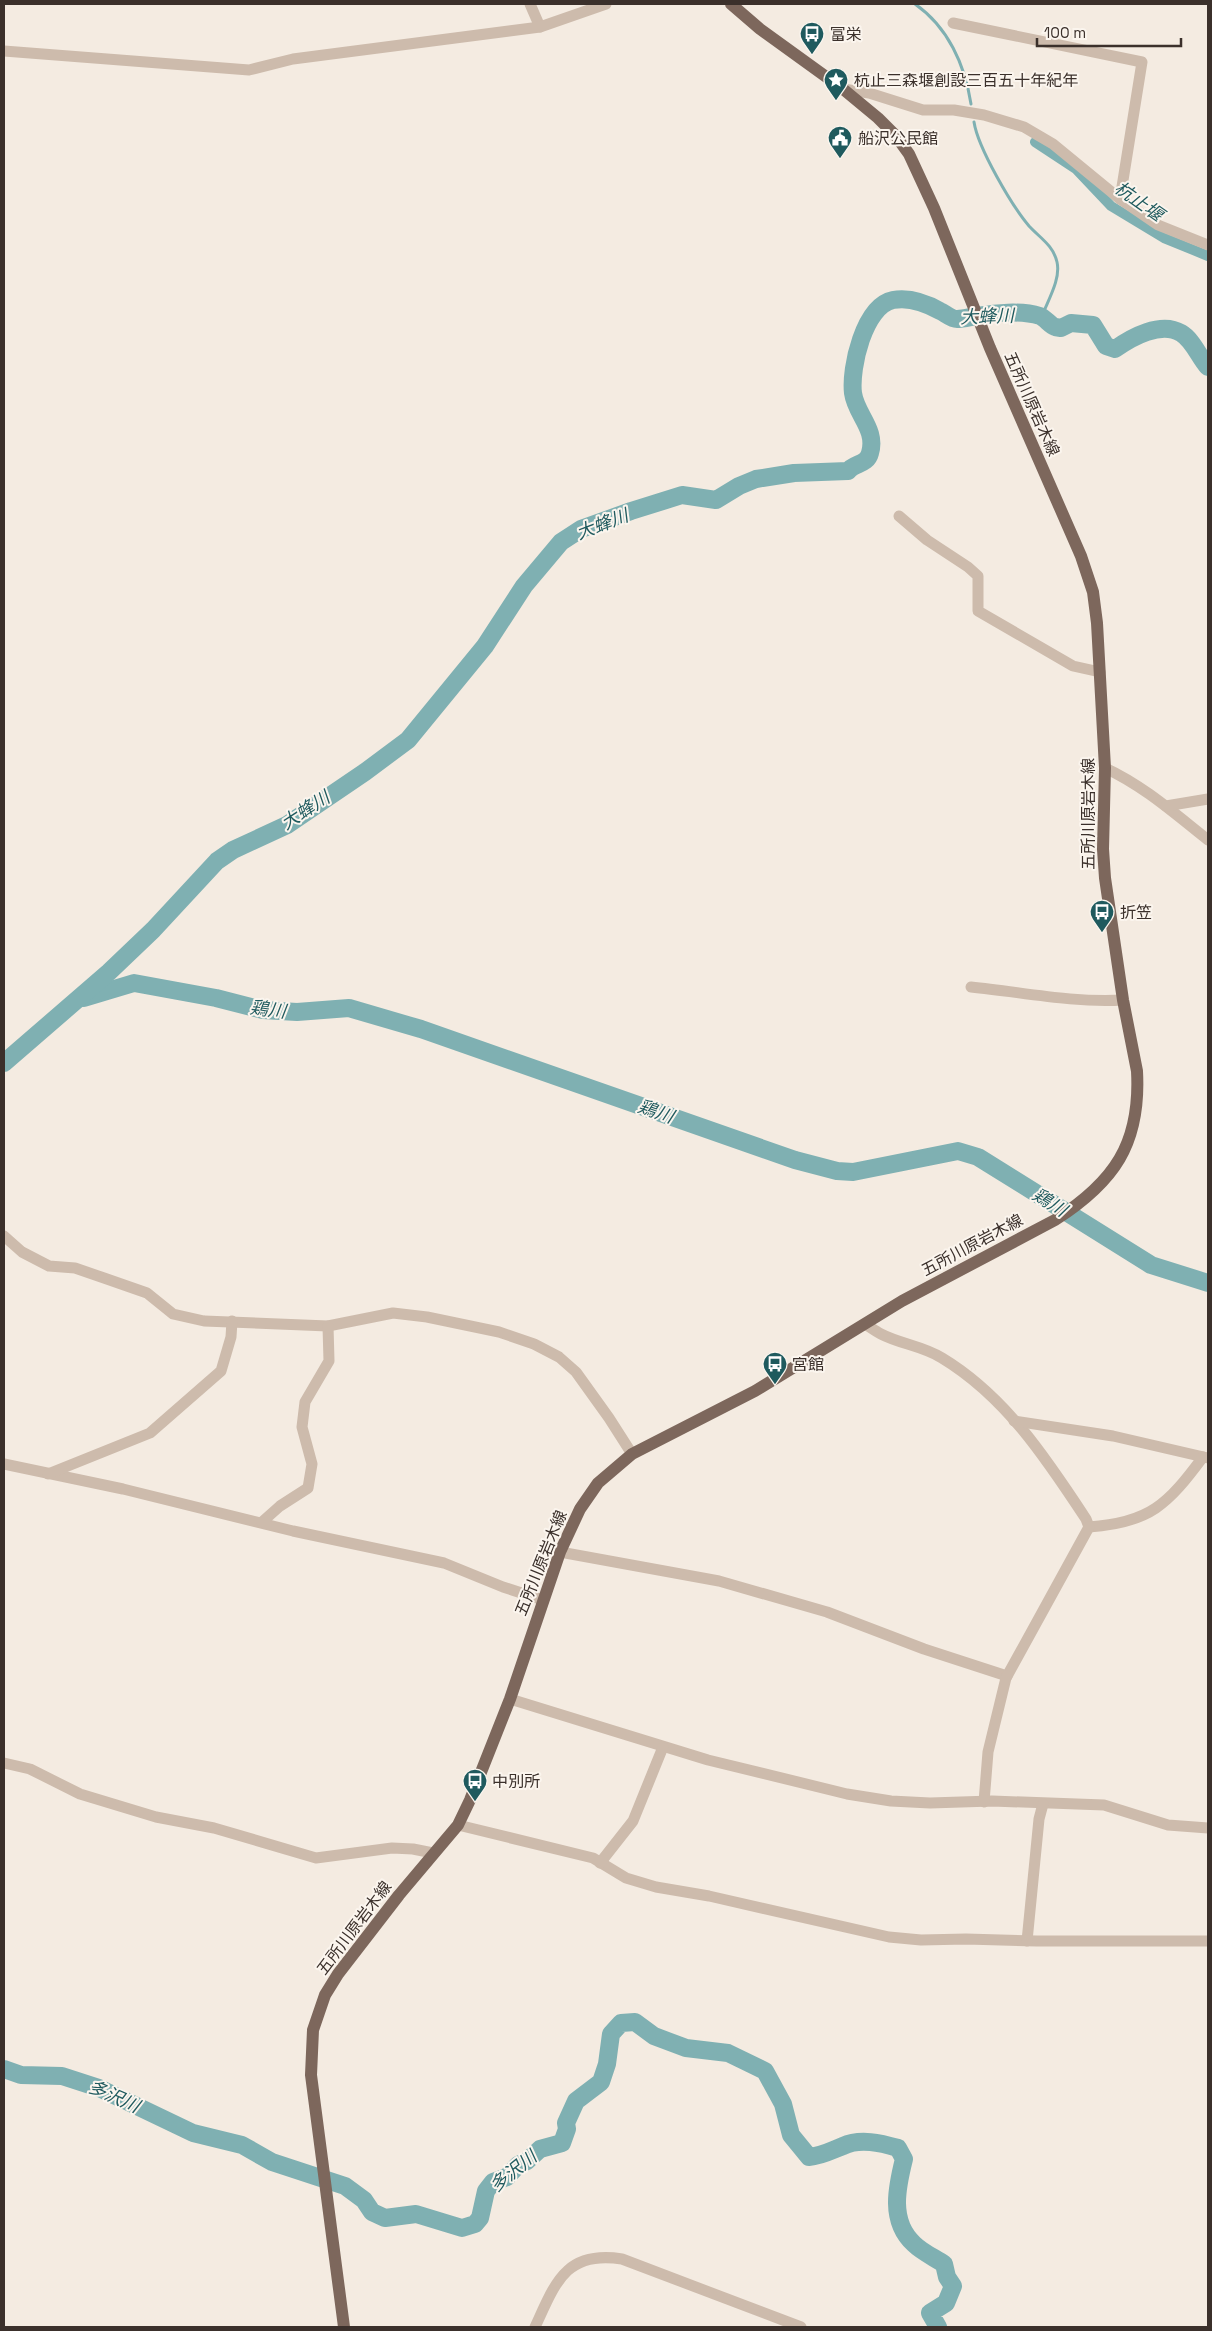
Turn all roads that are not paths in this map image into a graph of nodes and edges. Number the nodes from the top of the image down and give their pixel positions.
1 (530, 4) edge
2 (606, 4) edge
3 (731, 4) edge
4 (953, 23) dead end
5 (540, 27) junction
6 (4, 52) edge
7 (843, 89) junction
8 (1120, 199) junction
9 (1208, 244) edge
10 (899, 516) dead end
11 (1100, 672) junction
12 (1106, 768) junction
13 (1208, 799) edge
14 (1166, 806) junction
15 (1208, 840) edge
16 (971, 987) dead end
17 (1123, 1000) junction
18 (4, 1236) edge
19 (232, 1322) junction
20 (865, 1324) junction
21 (328, 1326) junction
22 (1014, 1421) junction
23 (632, 1454) junction
24 (1205, 1458) edge
25 (4, 1464) edge
26 (48, 1474) junction
27 (262, 1522) junction
28 (1089, 1528) junction
29 (560, 1552) junction
30 (543, 1600) junction
31 (1007, 1676) junction
32 (510, 1699) junction
33 (663, 1747) junction
34 (4, 1763) edge
35 (984, 1802) junction
36 (1044, 1804) junction
37 (458, 1825) junction
38 (1208, 1828) edge
39 (433, 1853) junction
40 (600, 1863) junction
41 (1026, 1941) junction
42 (1208, 1941) edge
43 (344, 2327) edge
44 (535, 2327) edge
45 (801, 2327) edge

1 - 5 street
2 - 5 street
3 - 7 main road, 五所川原岩木線
4 - 8 street
5 - 6 street
7 - 8 street
7 - 11 main road, 五所川原岩木線
8 - 9 street
10 - 11 street
11 - 12 main road, 五所川原岩木線
12 - 14 street
12 - 17 main road, 五所川原岩木線
13 - 14 street
14 - 15 street
16 - 17 street
17 - 20 main road, 五所川原岩木線
18 - 19 street
19 - 21 street
19 - 26 street
20 - 22 street
20 - 23 main road, 五所川原岩木線
21 - 23 street
21 - 27 street
22 - 24 street
22 - 28 street
23 - 29 main road, 五所川原岩木線
24 - 28 street
25 - 26 street
26 - 27 street
27 - 30 street
28 - 31 street
29 - 30 main road, 五所川原岩木線
29 - 31 street
30 - 32 main road, 五所川原岩木線
31 - 35 street
32 - 33 street
32 - 37 main road, 五所川原岩木線
33 - 35 street
33 - 40 street
34 - 39 street
35 - 36 street
36 - 38 street
36 - 41 street
37 - 39 main road, 五所川原岩木線
37 - 40 street
39 - 43 main road, 五所川原岩木線
40 - 41 street
41 - 42 street
44 - 45 street

